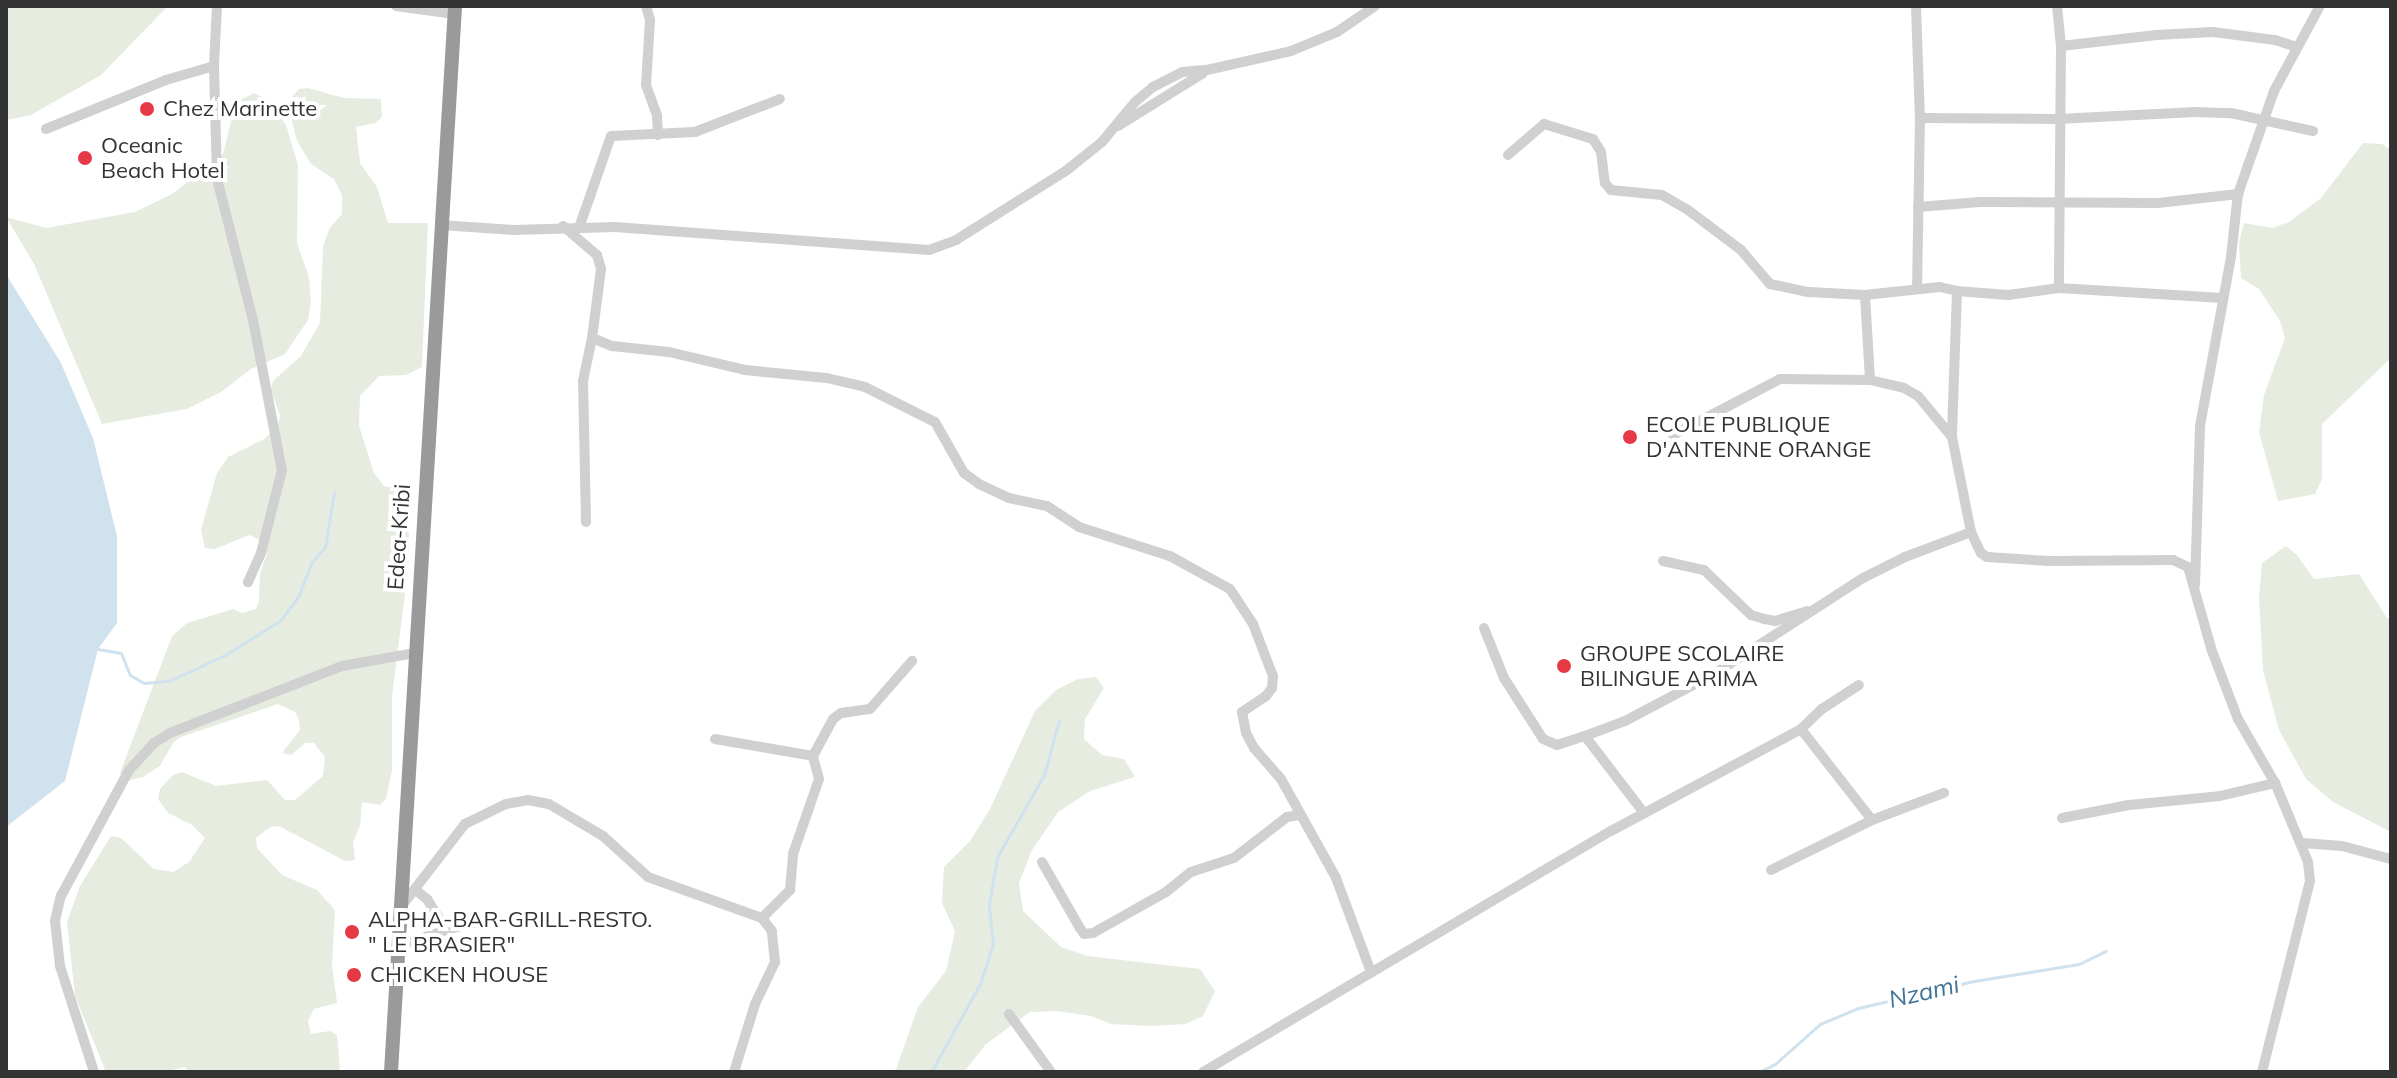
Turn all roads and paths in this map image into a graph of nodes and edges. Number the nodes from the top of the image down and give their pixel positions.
1 (217, 6) edge
2 (396, 6) edge
3 (646, 6) edge
4 (1375, 6) edge
5 (1916, 6) edge
6 (2057, 6) edge
7 (2320, 6) edge
8 (455, 10) edge
9 (2061, 46) junction
10 (2296, 47) junction
11 (214, 66) junction
12 (780, 99) dead end
13 (1920, 118) junction
14 (2058, 119) junction
15 (2264, 119) junction
16 (46, 129) dead end
17 (2313, 131) dead end
18 (658, 135) junction
19 (1508, 155) dead end
20 (2238, 194) junction
21 (2060, 204) junction
22 (1918, 207) junction
23 (441, 225) junction
24 (580, 225) junction
25 (563, 226) junction
26 (2059, 288) junction
27 (1917, 289) junction
28 (1957, 291) junction
29 (1865, 295) junction
30 (2223, 298) junction
31 (592, 338) junction
32 (1870, 380) junction
33 (1673, 435) dead end
34 (1952, 437) junction
35 (586, 522) dead end
36 (1971, 532) junction
37 (1663, 561) dead end
38 (248, 582) dead end
39 (2195, 591) junction
40 (1817, 609) junction
41 (1484, 628) dead end
42 (414, 653) junction
43 (912, 661) dead end
44 (1859, 685) dead end
45 (1801, 729) junction
46 (1585, 736) junction
47 (715, 739) dead end
48 (813, 756) junction
49 (2275, 783) junction
50 (1944, 793) dead end
51 (1644, 813) junction
52 (1300, 815) junction
53 (2062, 818) dead end
54 (1872, 820) junction
55 (2302, 843) junction
56 (2391, 859) edge
57 (1042, 862) dead end
58 (1771, 870) dead end
59 (417, 891) junction
60 (776, 907) junction
61 (400, 909) junction
62 (762, 918) junction
63 (477, 922) dead end
64 (446, 930) junction
65 (772, 931) junction
66 (398, 946) junction
67 (1371, 972) junction
68 (1009, 1014) dead end
69 (1223, 1067) edge
70 (94, 1072) edge
71 (391, 1072) edge
72 (734, 1072) edge
73 (1051, 1072) edge
74 (1203, 1072) edge
75 (2262, 1072) edge

1 - 11 street
2 - 8 street
3 - 18 street
4 - 24 street
5 - 13 street
6 - 9 street
7 - 10 street
8 - 23 highway, Edea-Kribi
9 - 10 street
9 - 14 street
10 - 15 street
11 - 16 street
11 - 38 street
12 - 18 street
13 - 14 street
13 - 22 street
14 - 15 street
14 - 21 street
15 - 17 street
15 - 20 street
18 - 24 street
19 - 29 street
20 - 21 street
20 - 30 street
21 - 22 street
21 - 26 street
22 - 27 street
23 - 25 street
23 - 42 highway, Edea-Kribi
24 - 25 street
25 - 31 street
26 - 28 street
26 - 30 street
27 - 28 street
27 - 29 street
28 - 34 street
29 - 32 street
30 - 39 street
31 - 35 street
31 - 52 street
32 - 33 street
32 - 34 street
34 - 36 street
36 - 39 street
36 - 40 street
37 - 40 street
39 - 49 street
40 - 46 street
41 - 46 street
42 - 61 highway, Edea-Kribi
42 - 70 street
43 - 48 street
44 - 45 street
45 - 51 street
45 - 54 street
46 - 51 street
47 - 48 street
48 - 60 street
49 - 53 street
49 - 55 street
50 - 54 street
51 - 67 street
52 - 57 street
52 - 67 street
54 - 58 street
55 - 56 street
55 - 75 street
59 - 61 street
59 - 62 street
59 - 64 street
60 - 62 street
60 - 65 street
61 - 66 highway, Edea-Kribi
62 - 65 street
63 - 64 street
64 - 66 street
65 - 72 street
66 - 71 highway, Edea-Kribi
67 - 69 street
68 - 73 street
69 - 74 street

